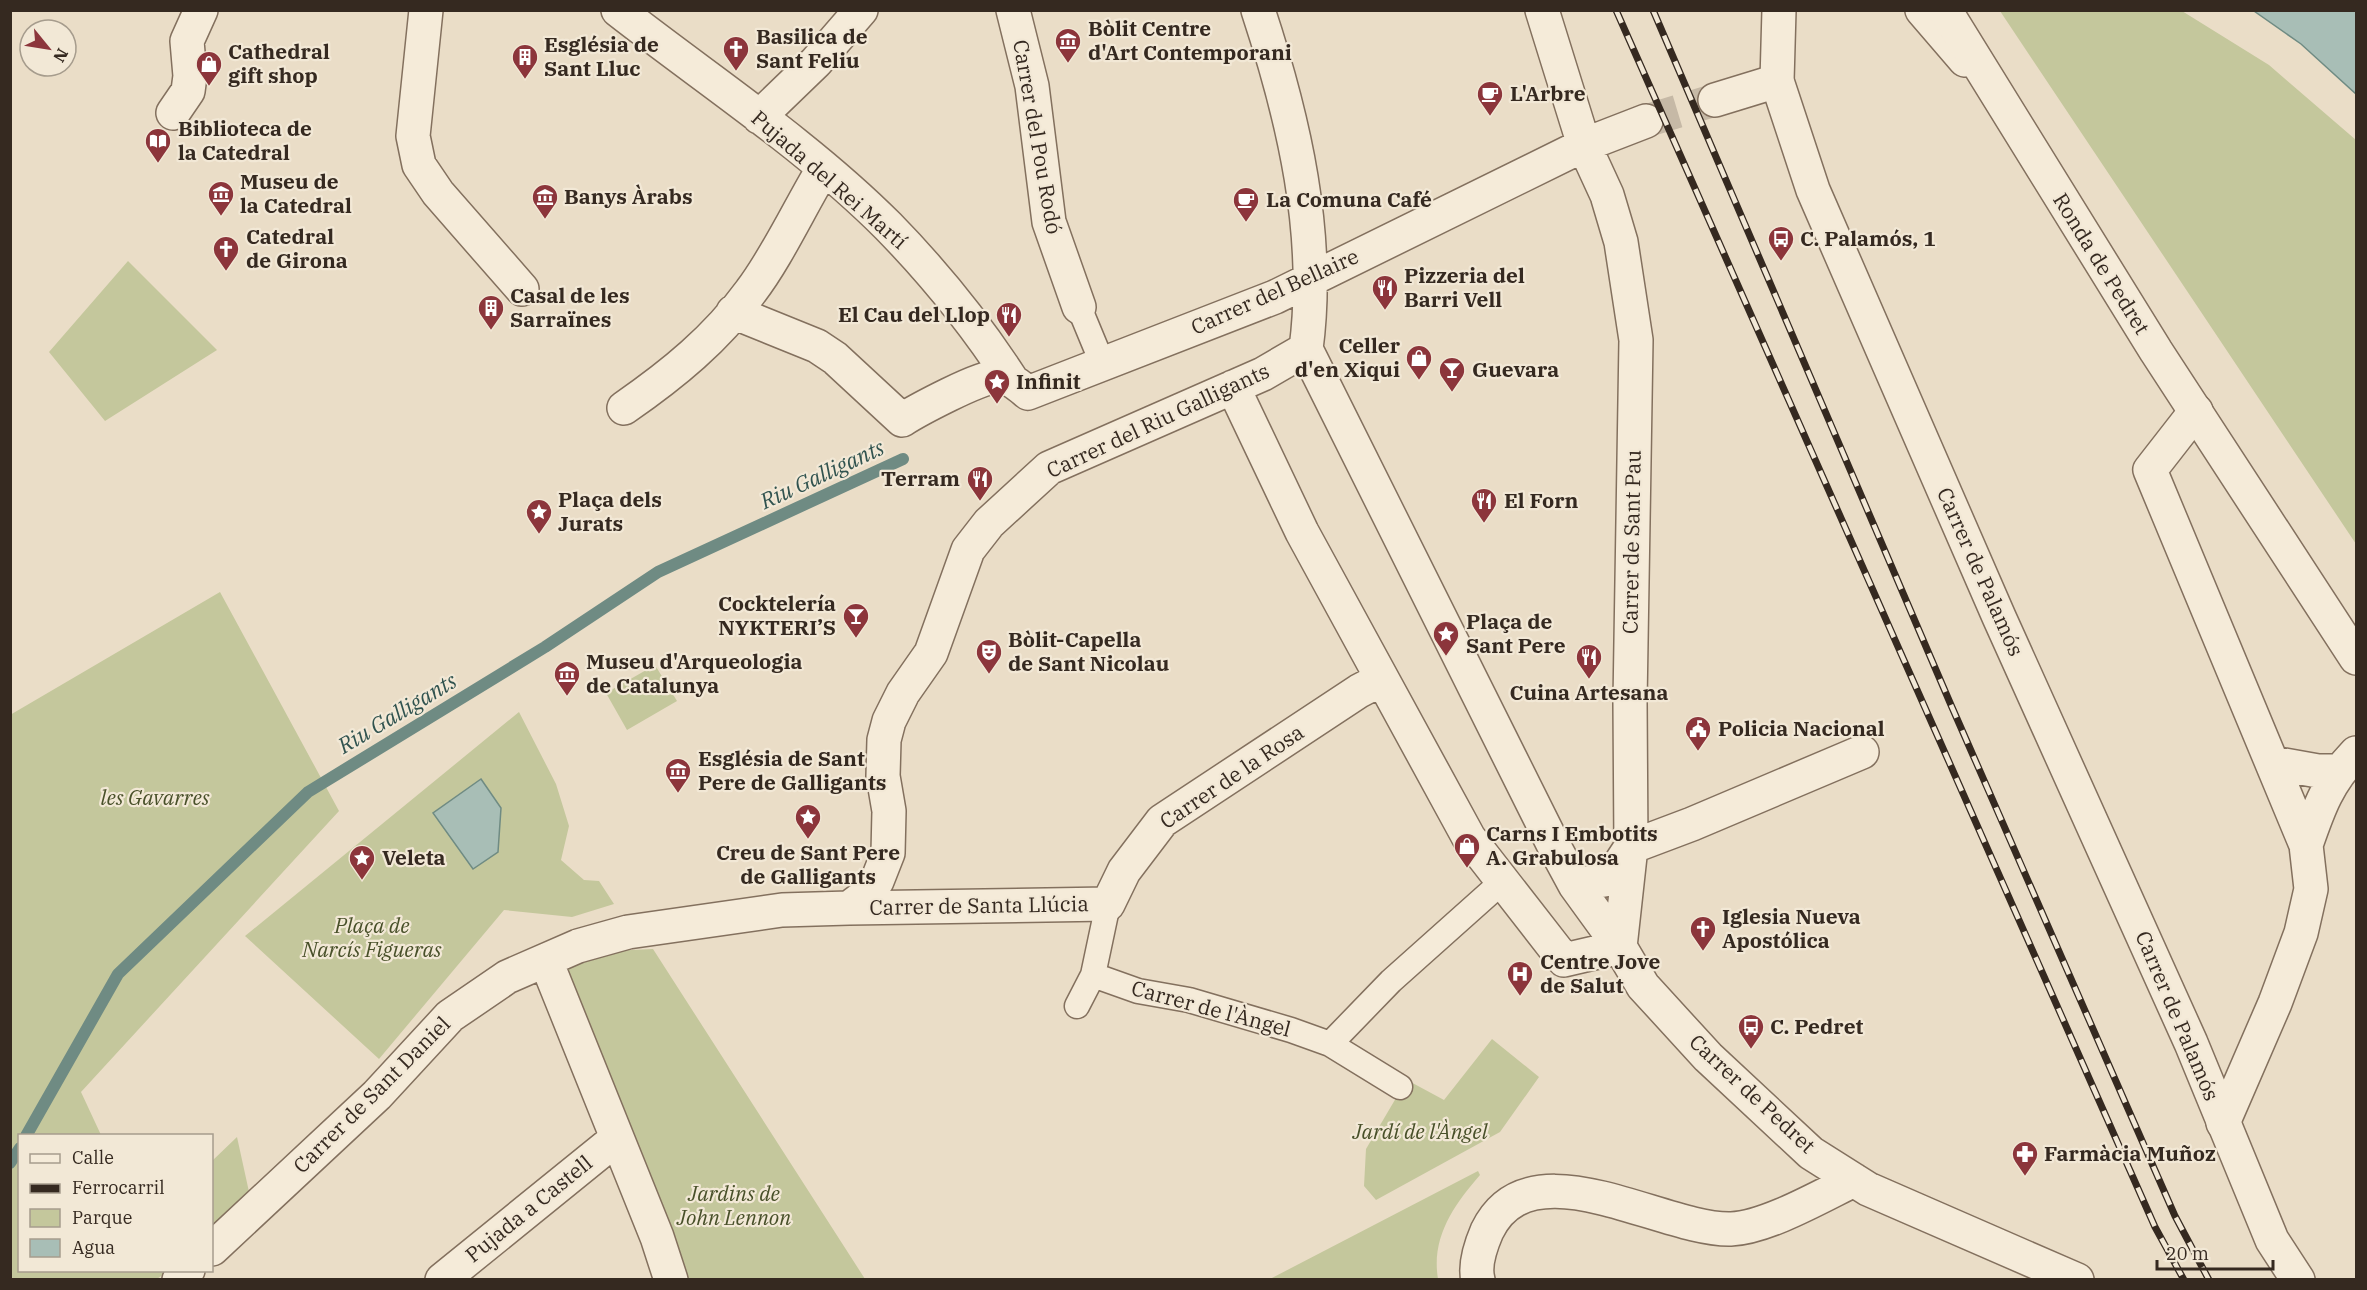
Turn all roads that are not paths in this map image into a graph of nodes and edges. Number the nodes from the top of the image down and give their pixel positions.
1 (201, 10) edge
2 (426, 10) edge
3 (618, 10) edge
4 (861, 10) edge
5 (1013, 10) edge
6 (1258, 10) edge
7 (1542, 10) edge
8 (1779, 10) edge
9 (1922, 10) edge
10 (1945, 10) edge
11 (1777, 81) junction
12 (1715, 100) tunnel mouth
13 (172, 113) dead end
14 (2009, 116) junction
15 (759, 117) junction
16 (1646, 121) tunnel mouth
17 (1584, 145) junction
18 (823, 169) junction
19 (1308, 281) junction
20 (522, 289) dead end
21 (1079, 307) joint
22 (733, 312) junction
23 (1306, 349) junction
24 (1102, 364) junction
25 (1011, 379) junction
26 (1233, 387) junction
27 (624, 408) dead end
28 (2196, 411) junction
29 (989, 523) joint
30 (2356, 658) edge
31 (1383, 679) junction
32 (1862, 752) dead end
33 (2348, 762) edge
34 (2273, 763) junction
35 (2306, 845) junction
36 (1631, 848) junction
37 (1503, 881) junction
38 (1575, 885) junction
39 (1108, 904) junction
40 (849, 908) junction
41 (1620, 947) junction
42 (546, 961) junction
43 (1093, 975) junction
44 (1077, 1005) dead end
45 (1330, 1044) junction
46 (1400, 1087) dead end
47 (2223, 1123) junction
48 (616, 1139) junction
49 (1854, 1180) junction
50 (2272, 1240) junction
51 (213, 1248) edge
52 (442, 1280) edge
53 (671, 1280) edge
54 (1478, 1280) edge
55 (2077, 1280) edge
56 (2283, 1280) edge
57 (2298, 1280) edge

1 - 13 street
2 - 20 street
3 - 15 street, Pujada del Rei Martí
4 - 15 street
5 - 21 street, Carrer del Pou Rodó
6 - 19 street
7 - 17 street, Carrer de Sant Pau
8 - 11 street, Carrer de Palamós
9 - 14 street, Ronda de Pedret
10 - 14 street, Ronda de Pedret
11 - 12 street
11 - 47 street, Carrer de Palamós
14 - 28 street, Ronda de Pedret
15 - 18 street, Pujada del Rei Martí
16 - 17 street, Carrer del Bellaire
17 - 19 street, Carrer del Bellaire
17 - 36 street, Carrer de Sant Pau
18 - 22 street
18 - 25 street, Pujada del Rei Martí
19 - 23 street
19 - 24 street, Carrer del Bellaire
21 - 24 street, Carrer del Pou Rodó
22 - 25 street, Carrer del Bellaire
22 - 27 street
23 - 26 street, Carrer del Riu Galligants
23 - 38 street
24 - 25 street, Carrer del Bellaire
26 - 29 street, Carrer del Riu Galligants
26 - 31 street
28 - 30 street, Ronda de Pedret
28 - 34 street
29 - 40 street, Carrer de Santa Llúcia
31 - 37 street
31 - 39 street, Carrer de la Rosa
32 - 36 street
33 - 34 street
33 - 35 street
34 - 35 street
35 - 47 street
36 - 38 street
36 - 41 street, Carrer de Sant Pau
37 - 41 street
37 - 45 street
38 - 41 street
39 - 40 street, Carrer de Santa Llúcia
39 - 43 street, Carrer de la Rosa
40 - 42 street, Carrer de Santa Llúcia
41 - 49 street, Carrer de Pedret
42 - 48 street, Pujada a Castell
42 - 51 street, Carrer de Sant Daniel
43 - 44 street, Carrer de la Rosa
43 - 45 street, Carrer de l'Àngel
45 - 46 street, Carrer de l'Àngel
47 - 50 street, Carrer de Palamós
48 - 52 street, Pujada a Castell
48 - 53 street, Pujada a Castell
49 - 54 street
49 - 55 street, Carrer de Pedret
50 - 56 street
50 - 57 street

